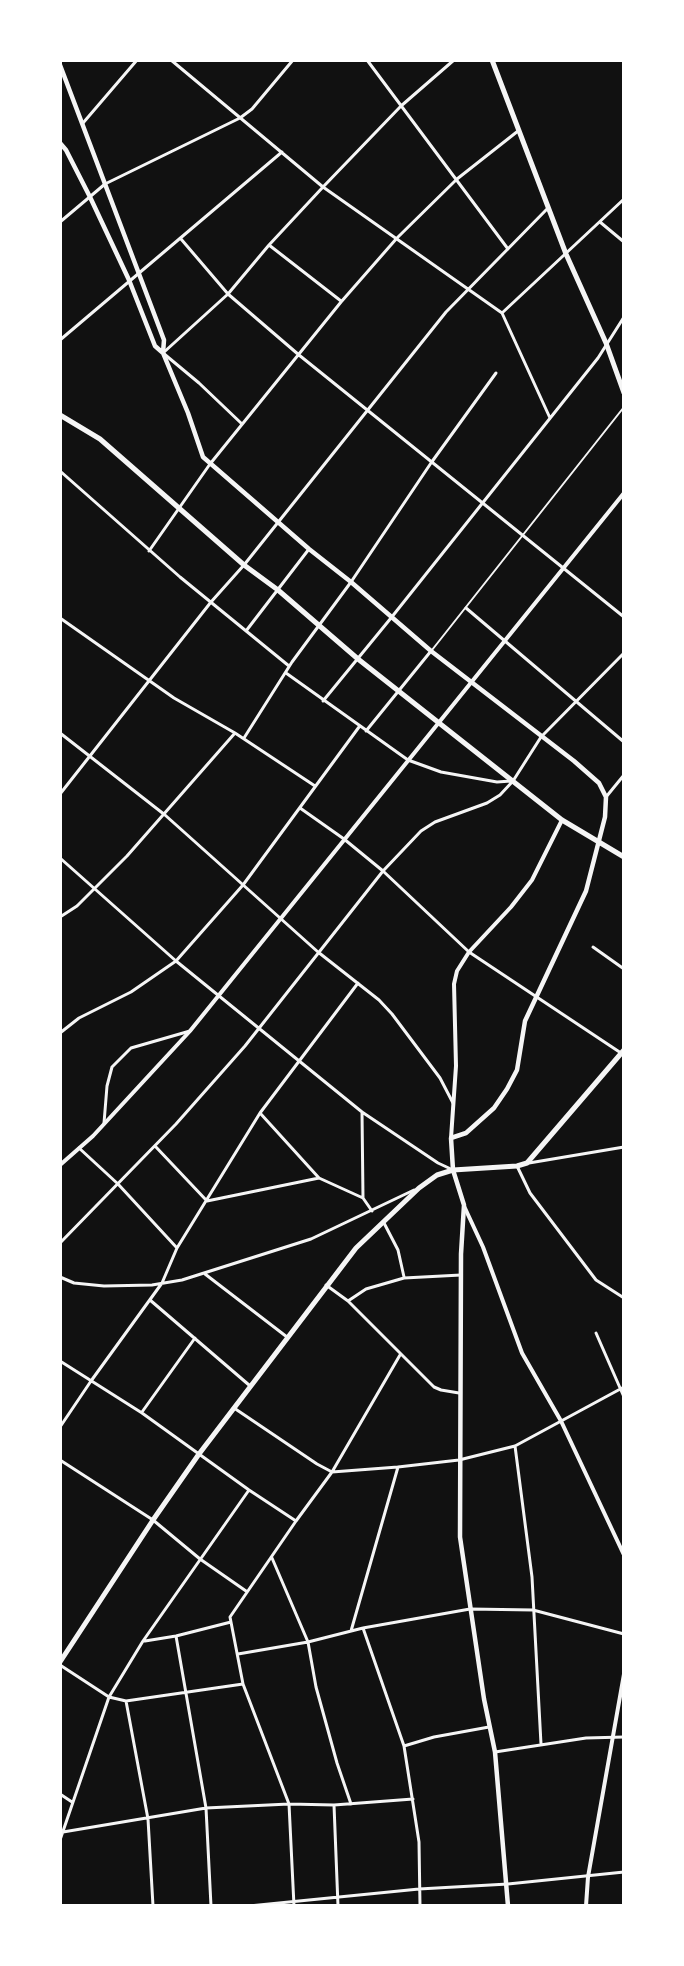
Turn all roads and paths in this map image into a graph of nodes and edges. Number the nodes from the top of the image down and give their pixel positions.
1 (137, 60) edge
2 (171, 60) edge
3 (293, 60) edge
4 (368, 60) edge
5 (454, 60) edge
6 (492, 60) edge
7 (60, 65) edge
8 (401, 106) junction
9 (240, 118) junction
10 (83, 123) junction
11 (519, 130) junction
12 (60, 143) edge
13 (282, 152) junction
14 (457, 178) junction
15 (105, 184) junction
16 (323, 187) junction
17 (90, 197) junction
18 (624, 199) edge
19 (549, 207) junction
20 (60, 222) edge
21 (600, 222) junction
22 (397, 238) junction
23 (181, 239) junction
24 (624, 242) edge
25 (269, 245) junction
26 (508, 249) junction
27 (566, 254) junction
28 (139, 272) junction
29 (129, 280) junction
30 (468, 289) junction
31 (228, 294) junction
32 (341, 302) junction
33 (502, 313) junction
34 (624, 317) edge
35 (60, 340) edge
36 (606, 343) junction
37 (163, 353) junction
38 (299, 356) junction
39 (496, 373) dead end
40 (624, 393) edge
41 (624, 407) edge
42 (366, 411) junction
43 (60, 415) edge
44 (550, 418) junction
45 (242, 424) junction
46 (431, 463) junction
47 (210, 464) junction
48 (60, 471) edge
49 (624, 493) edge
50 (483, 503) junction
51 (178, 508) junction
52 (278, 521) junction
53 (523, 537) junction
54 (309, 549) junction
55 (149, 550) junction
56 (244, 565) junction
57 (563, 569) junction
58 (351, 582) junction
59 (278, 590) junction
60 (211, 602) junction
61 (466, 608) junction
62 (624, 617) edge
63 (60, 618) edge
64 (392, 618) junction
65 (319, 624) junction
66 (246, 631) junction
67 (504, 640) junction
68 (431, 651) junction
69 (624, 653) edge
70 (358, 659) junction
71 (289, 666) junction
72 (286, 673) junction
73 (149, 681) junction
74 (471, 684) junction
75 (399, 691) junction
76 (323, 701) junction
77 (575, 702) junction
78 (439, 722) junction
79 (359, 727) junction
80 (366, 731) junction
81 (60, 732) edge
82 (235, 733) junction
83 (541, 737) junction
84 (244, 738) junction
85 (624, 742) edge
86 (91, 756) junction
87 (408, 760) junction
88 (624, 775) edge
89 (513, 781) junction
90 (315, 786) junction
91 (60, 794) edge
92 (606, 797) junction
93 (300, 808) junction
94 (165, 815) junction
95 (562, 820) junction
96 (344, 839) junction
97 (599, 842) junction
98 (624, 857) edge
99 (60, 858) edge
100 (383, 871) junction
101 (243, 885) junction
102 (95, 890) junction
103 (60, 917) edge
104 (280, 918) junction
105 (593, 947) dead end
106 (318, 952) junction
107 (469, 952) junction
108 (176, 961) junction
109 (624, 969) edge
110 (358, 983) junction
111 (218, 995) junction
112 (536, 996) junction
113 (259, 1029) junction
114 (190, 1031) junction
115 (60, 1033) edge
116 (623, 1053) edge
117 (299, 1061) junction
118 (453, 1103) junction
119 (362, 1112) junction
120 (260, 1113) junction
121 (104, 1123) junction
122 (451, 1138) junction
123 (154, 1146) junction
124 (624, 1147) edge
125 (79, 1149) junction
126 (527, 1164) junction
127 (60, 1165) edge
128 (517, 1166) junction
129 (453, 1170) junction
130 (319, 1178) junction
131 (118, 1184) junction
132 (419, 1188) junction
133 (363, 1198) junction
134 (207, 1201) junction
135 (464, 1205) junction
136 (372, 1210) junction
137 (384, 1223) junction
138 (60, 1243) edge
139 (177, 1248) junction
140 (204, 1274) junction
141 (461, 1275) junction
142 (60, 1277) edge
143 (404, 1278) junction
144 (162, 1283) junction
145 (326, 1285) junction
146 (624, 1298) edge
147 (150, 1300) junction
148 (348, 1301) junction
149 (596, 1333) dead end
150 (287, 1337) junction
151 (195, 1338) junction
152 (400, 1355) junction
153 (60, 1361) edge
154 (91, 1381) junction
155 (249, 1385) junction
156 (622, 1388) edge
157 (459, 1393) junction
158 (624, 1397) edge
159 (234, 1408) junction
160 (142, 1413) junction
161 (561, 1421) junction
162 (60, 1427) edge
163 (515, 1446) junction
164 (198, 1454) junction
165 (60, 1460) edge
166 (459, 1460) junction
167 (398, 1467) junction
168 (332, 1472) junction
169 (249, 1490) junction
170 (153, 1520) junction
171 (296, 1521) junction
172 (624, 1555) edge
173 (272, 1558) junction
174 (200, 1559) junction
175 (246, 1591) junction
176 (470, 1609) junction
177 (533, 1610) junction
178 (231, 1623) junction
179 (363, 1628) junction
180 (351, 1631) junction
181 (624, 1634) edge
182 (176, 1636) junction
183 (143, 1641) junction
184 (308, 1642) junction
185 (238, 1654) junction
186 (60, 1663) edge
187 (624, 1674) edge
188 (243, 1684) junction
189 (185, 1692) junction
190 (109, 1697) junction
191 (126, 1701) junction
192 (489, 1727) junction
193 (613, 1737) junction
194 (624, 1737) edge
195 (541, 1744) junction
196 (404, 1746) junction
197 (495, 1752) junction
198 (60, 1794) edge
199 (413, 1799) junction
200 (72, 1802) junction
201 (289, 1804) junction
202 (351, 1804) junction
203 (334, 1805) junction
204 (206, 1808) junction
205 (148, 1819) junction
206 (62, 1832) junction
207 (60, 1840) edge
208 (624, 1872) edge
209 (588, 1876) junction
210 (508, 1884) junction
211 (419, 1889) junction
212 (337, 1897) junction
213 (294, 1904) edge
214 (153, 1906) edge
215 (211, 1906) edge
216 (249, 1906) edge
217 (338, 1906) edge
218 (420, 1906) edge
219 (508, 1906) edge
220 (586, 1906) edge

1 - 10 street
2 - 9 street
3 - 9 street
4 - 8 street
5 - 8 street
6 - 11 main road
7 - 10 main road
8 - 14 street
8 - 16 street
9 - 13 street
9 - 15 street
10 - 15 main road
11 - 14 street
11 - 19 main road
12 - 17 main road
13 - 16 street
13 - 23 street
14 - 22 street
14 - 26 street
15 - 17 street
15 - 28 main road
16 - 22 street
16 - 25 street
17 - 20 street
17 - 29 main road
18 - 21 street
19 - 26 street
19 - 27 main road
21 - 24 street
21 - 27 street
22 - 30 street
22 - 32 street
23 - 28 street
23 - 31 street
25 - 31 street
25 - 32 street
26 - 30 street
27 - 33 street
27 - 36 main road
28 - 29 street
28 - 37 main road
29 - 35 street
29 - 37 main road
30 - 33 street
30 - 42 street
31 - 37 street
31 - 38 street
32 - 38 street
33 - 44 street
34 - 36 street
36 - 40 main road
36 - 44 street
37 - 45 street
37 - 47 main road
38 - 42 street
38 - 45 street
39 - 46 street
41 - 53 street
42 - 46 street
42 - 52 street
43 - 51 main road
44 - 50 street
45 - 47 street
46 - 50 street
46 - 58 street
47 - 51 street
47 - 52 main road
48 - 55 street
49 - 57 street
50 - 53 street
50 - 64 street
51 - 55 street
51 - 56 main road
52 - 54 main road
52 - 56 street
53 - 57 street
53 - 61 street
54 - 58 main road
54 - 59 street
55 - 60 street
56 - 59 main road
56 - 60 street
57 - 62 street
57 - 67 street
58 - 64 main road
58 - 65 street
59 - 65 main road
59 - 66 street
60 - 66 street
60 - 73 street
61 - 67 street
61 - 68 street
63 - 73 street
64 - 68 main road
64 - 70 street
65 - 70 main road
65 - 71 street
66 - 71 street
67 - 74 street
67 - 77 street
68 - 74 main road
68 - 75 street
69 - 77 street
70 - 75 main road
70 - 76 street
71 - 72 street
72 - 76 street
72 - 84 street
73 - 82 street
73 - 86 street
74 - 78 street
74 - 83 main road
75 - 78 main road
75 - 80 street
76 - 79 street
77 - 83 street
77 - 85 street
78 - 87 street
78 - 89 main road
79 - 80 street
79 - 90 street
80 - 87 street
81 - 86 street
82 - 84 street
82 - 94 street
83 - 89 street
83 - 92 main road
84 - 90 street
86 - 91 street
86 - 94 street
87 - 89 street
87 - 96 street
88 - 92 street
89 - 95 main road
89 - 100 street
90 - 93 street
92 - 97 main road
93 - 96 street
93 - 101 street
94 - 101 street
94 - 102 street
95 - 97 main road
95 - 107 street
96 - 100 street
96 - 104 street
97 - 98 main road
97 - 112 main road
99 - 102 street
100 - 106 street
100 - 107 street
101 - 104 street
101 - 108 street
102 - 103 street
102 - 108 street
104 - 106 street
104 - 111 street
105 - 109 street
106 - 110 street
106 - 113 street
107 - 112 street
107 - 118 street
108 - 111 street
108 - 115 street
110 - 117 street
110 - 118 street
111 - 113 street
111 - 114 street
112 - 116 street
112 - 122 main road
113 - 117 street
113 - 123 street
114 - 121 street
114 - 121 street
116 - 126 main road
117 - 119 street
117 - 120 street
118 - 122 street
119 - 129 street
119 - 133 street
120 - 130 street
120 - 134 street
121 - 125 street
122 - 129 main road
123 - 131 street
123 - 134 street
124 - 126 street
125 - 127 street
125 - 131 street
126 - 128 main road
128 - 129 main road
128 - 146 street
129 - 132 main road
129 - 135 main road
130 - 133 street
130 - 134 street
131 - 138 street
131 - 139 street
132 - 136 street
132 - 137 main road
133 - 136 street
134 - 139 street
135 - 141 main road
135 - 161 street
136 - 140 street
137 - 143 street
137 - 145 main road
139 - 144 street
140 - 144 street
140 - 150 street
141 - 143 street
141 - 157 main road
142 - 144 street
143 - 148 street
144 - 147 street
145 - 148 street
145 - 150 main road
147 - 151 street
147 - 154 street
148 - 152 street
149 - 156 street
150 - 155 main road
151 - 155 street
151 - 160 street
152 - 157 street
152 - 168 street
153 - 154 street
154 - 160 street
154 - 162 street
155 - 159 main road
156 - 158 street
156 - 161 street
157 - 166 main road
159 - 164 main road
159 - 168 street
160 - 164 street
161 - 163 street
161 - 172 street
163 - 166 street
163 - 177 street
164 - 169 street
164 - 170 main road
165 - 170 street
166 - 167 street
166 - 176 main road
167 - 168 street
167 - 180 street
168 - 171 street
169 - 171 street
169 - 174 street
170 - 174 street
170 - 186 main road
171 - 173 street
173 - 175 street
173 - 184 street
174 - 175 street
174 - 183 street
175 - 178 street
176 - 177 street
176 - 179 street
176 - 192 main road
177 - 181 street
177 - 195 street
178 - 182 street
178 - 185 street
179 - 180 street
179 - 196 street
180 - 184 street
182 - 183 street
182 - 189 street
183 - 190 street
184 - 185 street
184 - 202 street
185 - 188 street
186 - 190 street
187 - 193 street
188 - 189 street
188 - 201 street
189 - 191 street
189 - 204 street
190 - 191 street
190 - 200 street
191 - 205 street
192 - 196 street
192 - 197 main road
193 - 194 street
193 - 195 street
193 - 209 street
195 - 197 street
196 - 199 street
197 - 210 main road
198 - 200 street
199 - 202 street
199 - 211 street
200 - 206 street
201 - 203 street
201 - 204 street
201 - 213 street
202 - 203 street
203 - 212 street
204 - 205 street
204 - 215 street
205 - 206 street
205 - 214 street
206 - 207 street
208 - 209 street
209 - 210 street
209 - 220 street
210 - 211 street
210 - 219 main road
211 - 212 street
211 - 218 street
212 - 213 street
212 - 217 street
213 - 216 street

